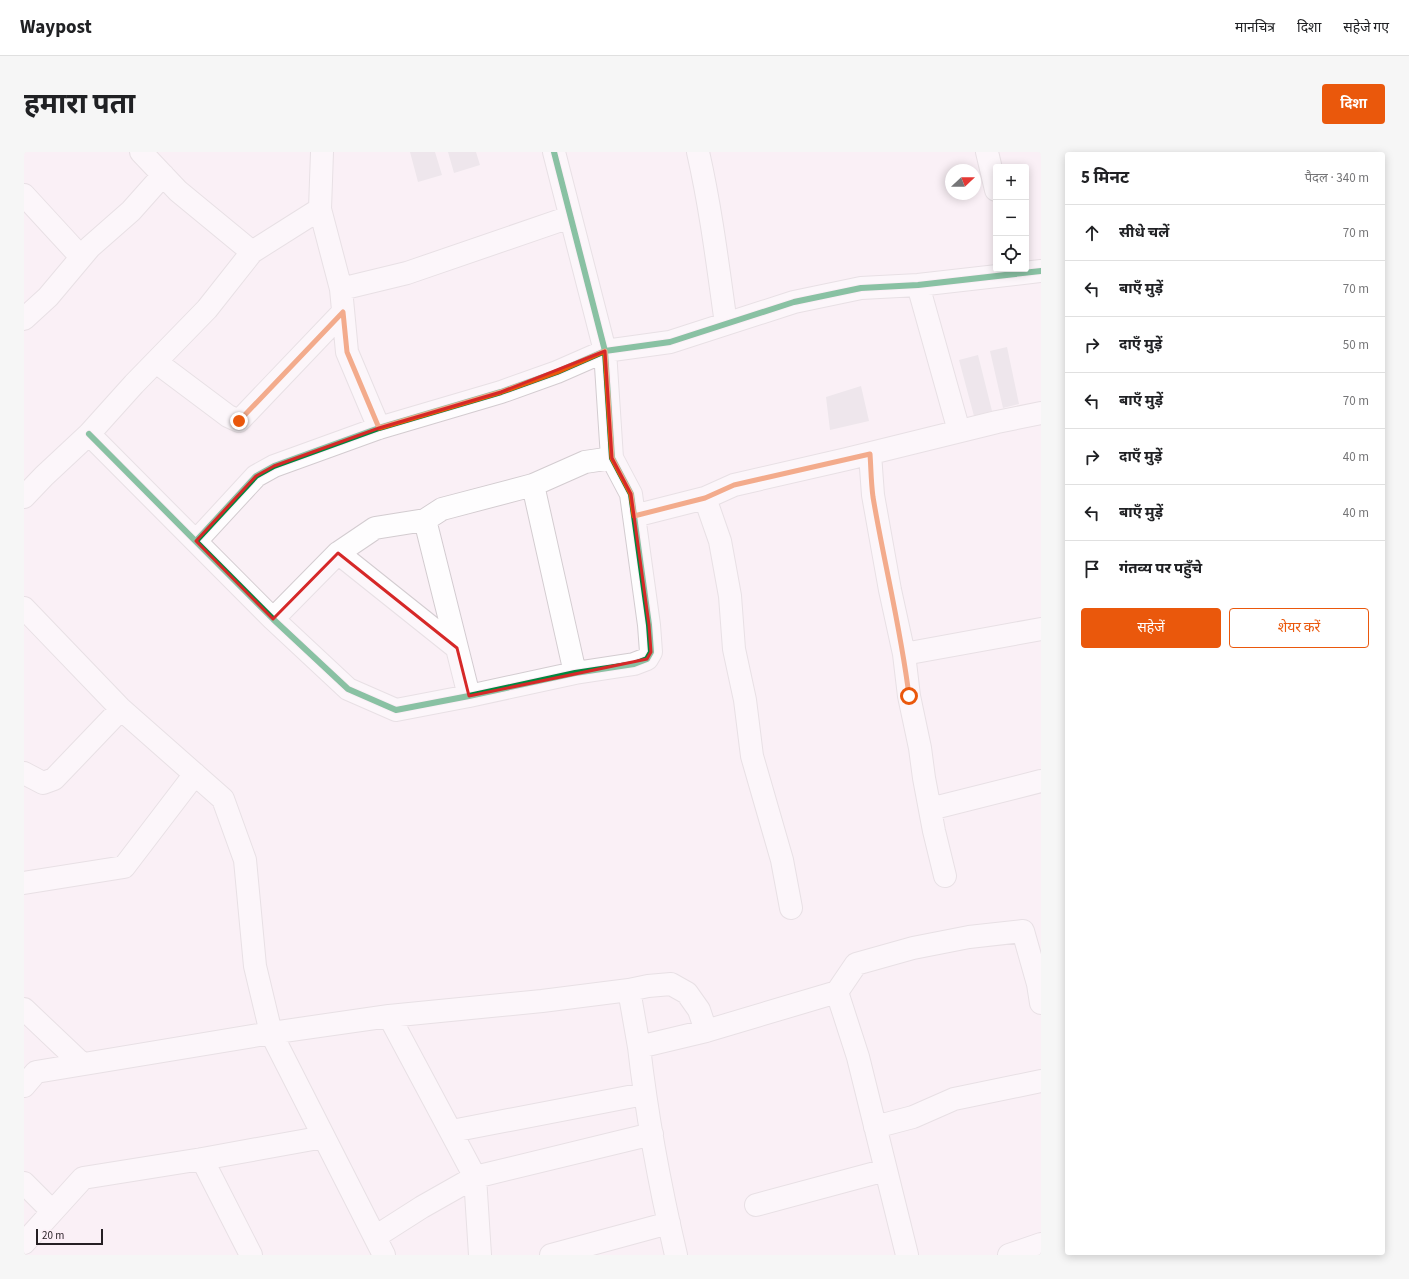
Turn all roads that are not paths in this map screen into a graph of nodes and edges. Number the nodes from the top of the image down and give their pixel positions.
1 (141, 152) edge
2 (322, 152) edge
3 (554, 152) edge
4 (698, 152) edge
5 (987, 152) edge
6 (163, 175) junction
7 (993, 177) edge
8 (24, 195) edge
9 (320, 210) junction
10 (570, 217) junction
11 (252, 252) junction
12 (81, 257) junction
13 (1029, 271) edge
14 (1041, 271) edge
15 (1006, 272) edge
16 (918, 284) junction
17 (341, 289) junction
18 (343, 312) junction
19 (24, 319) edge
20 (726, 324) junction
21 (605, 351) junction
22 (156, 362) junction
23 (1041, 413) edge
24 (379, 428) junction
25 (959, 431) junction
26 (89, 434) junction
27 (870, 454) junction
28 (612, 458) junction
29 (533, 485) junction
30 (24, 497) edge
31 (705, 498) junction
32 (634, 516) junction
33 (425, 520) junction
34 (196, 541) junction
35 (338, 553) junction
36 (24, 608) edge
37 (273, 619) junction
38 (1041, 629) edge
39 (457, 648) junction
40 (904, 654) junction
41 (575, 673) junction
42 (469, 696) junction
43 (121, 709) junction
44 (24, 773) edge
45 (195, 774) junction
46 (1041, 781) edge
47 (930, 809) junction
48 (945, 876) dead end
49 (24, 883) edge
50 (791, 908) dead end
51 (629, 990) junction
52 (837, 992) junction
53 (1041, 1003) edge
54 (24, 1009) edge
55 (389, 1016) junction
56 (706, 1031) junction
57 (271, 1033) junction
58 (639, 1047) junction
59 (82, 1064) junction
60 (1041, 1081) edge
61 (24, 1086) edge
62 (644, 1094) junction
63 (875, 1127) junction
64 (452, 1131) junction
65 (652, 1134) junction
66 (324, 1137) junction
67 (202, 1159) junction
68 (886, 1170) junction
69 (475, 1177) junction
70 (24, 1183) edge
71 (756, 1205) dead end
72 (52, 1211) junction
73 (669, 1223) junction
74 (24, 1243) edge
75 (1041, 1244) edge
76 (380, 1246) edge
77 (251, 1255) edge
78 (480, 1255) edge
79 (551, 1255) edge
80 (676, 1255) edge
81 (907, 1255) edge
82 (1009, 1255) edge

1 - 6 street
2 - 9 street
3 - 10 street
4 - 20 street
5 - 7 street
6 - 11 street
6 - 12 street
8 - 12 street
9 - 11 street
9 - 17 street
10 - 17 street
10 - 21 street
11 - 22 street
12 - 19 street
13 - 14 street
15 - 16 street
16 - 20 street
16 - 25 street
17 - 18 street
18 - 22 street
18 - 24 street
20 - 21 street
21 - 24 street
21 - 28 street
22 - 26 street
23 - 25 street
24 - 34 street
25 - 27 street
26 - 30 street
26 - 34 street
27 - 31 street
27 - 40 street
28 - 29 street
28 - 32 street
29 - 33 street
29 - 41 street
31 - 32 street
31 - 50 street
32 - 41 street
33 - 35 street
33 - 39 street
34 - 37 street
35 - 37 street
35 - 39 street
36 - 43 street
37 - 42 street
38 - 40 street
39 - 42 street
40 - 47 street
41 - 42 street
43 - 44 street
43 - 45 street
45 - 49 street
45 - 57 street
46 - 47 street
47 - 48 street
51 - 55 street
51 - 56 street
51 - 58 street
52 - 53 street
52 - 56 street
52 - 63 street
54 - 59 street
55 - 57 street
55 - 64 street
56 - 58 street
57 - 59 street
57 - 66 street
58 - 62 street
59 - 61 street
60 - 63 street
62 - 64 street
62 - 65 street
63 - 68 street
64 - 69 street
65 - 69 street
65 - 73 street
66 - 67 street
66 - 76 street
67 - 72 street
67 - 77 street
68 - 71 street
68 - 81 street
69 - 76 street
69 - 78 street
70 - 72 street
72 - 74 street
73 - 79 street
73 - 80 street
75 - 82 street

